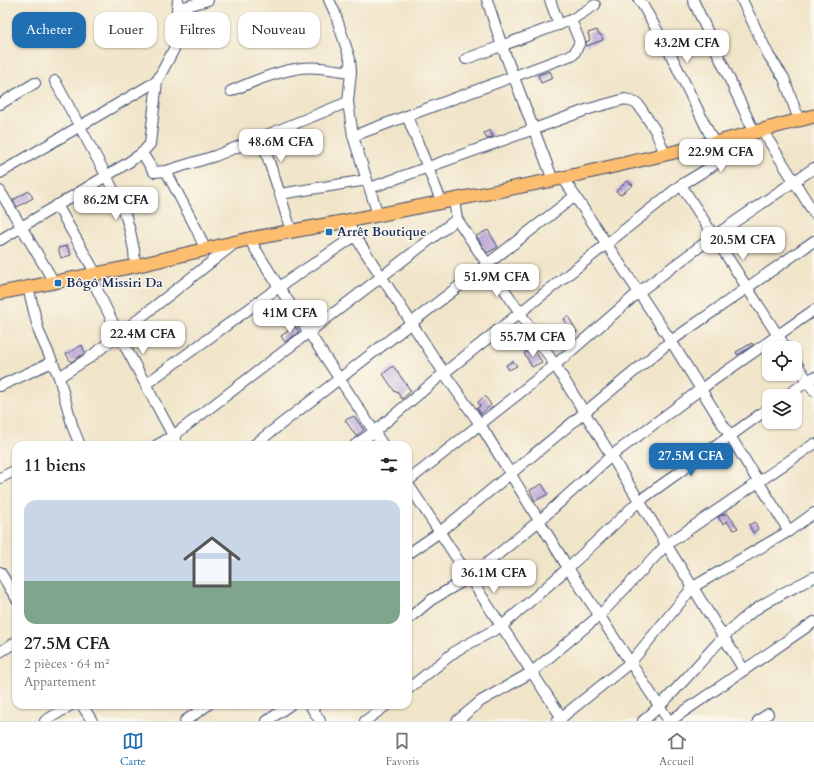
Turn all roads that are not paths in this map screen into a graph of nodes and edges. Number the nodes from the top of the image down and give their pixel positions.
1 (208, 0) edge
2 (329, 0) edge
3 (487, 0) edge
4 (550, 0) edge
5 (638, 0) edge
6 (693, 0) edge
7 (742, 0) edge
8 (178, 4) edge
9 (594, 5) dead end
10 (572, 20) junction
11 (560, 24) junction
12 (502, 46) junction
13 (466, 59) dead end
14 (351, 72) junction
15 (514, 76) junction
16 (55, 81) dead end
17 (157, 81) junction
18 (35, 84) dead end
19 (231, 91) dead end
20 (348, 102) junction
21 (0, 104) edge
22 (407, 116) junction
23 (814, 116) edge
24 (799, 120) junction
25 (80, 126) junction
26 (534, 129) junction
27 (758, 131) junction
28 (353, 136) junction
29 (261, 138) junction
30 (718, 142) junction
31 (142, 153) junction
32 (665, 154) junction
33 (428, 167) junction
34 (814, 168) edge
35 (166, 171) junction
36 (0, 173) edge
37 (106, 175) junction
38 (558, 179) junction
39 (795, 182) junction
40 (369, 184) junction
41 (681, 185) junction
42 (0, 191) edge
43 (280, 194) junction
44 (575, 196) junction
45 (448, 202) junction
46 (57, 205) junction
47 (814, 213) edge
48 (378, 215) junction
49 (457, 220) junction
50 (347, 221) junction
51 (21, 227) junction
52 (291, 231) junction
53 (355, 236) junction
54 (714, 236) junction
55 (0, 240) edge
56 (243, 240) junction
57 (814, 242) edge
58 (608, 243) junction
59 (205, 249) junction
60 (488, 264) junction
61 (135, 266) junction
62 (93, 274) junction
63 (382, 277) junction
64 (54, 282) junction
65 (28, 287) junction
66 (279, 287) junction
67 (747, 288) junction
68 (639, 292) junction
69 (0, 293) edge
70 (814, 310) edge
71 (520, 313) junction
72 (412, 323) junction
73 (309, 332) junction
74 (119, 335) junction
75 (778, 335) junction
76 (671, 341) junction
77 (782, 341) edge
78 (52, 362) junction
79 (554, 365) junction
80 (802, 369) edge
81 (444, 373) junction
82 (59, 377) junction
83 (339, 379) junction
84 (811, 379) edge
85 (146, 384) junction
86 (0, 386) edge
87 (701, 389) junction
88 (796, 389) edge
89 (814, 391) edge
90 (584, 412) junction
91 (762, 413) edge
92 (480, 424) junction
93 (374, 432) junction
94 (173, 436) junction
95 (730, 436) junction
96 (78, 441) edge
97 (164, 441) edge
98 (176, 441) edge
99 (259, 441) edge
100 (361, 441) edge
101 (380, 441) edge
102 (814, 444) edge
103 (611, 456) junction
104 (12, 472) edge
105 (510, 474) junction
106 (0, 478) edge
107 (412, 479) edge
108 (758, 482) junction
109 (412, 488) edge
110 (639, 501) junction
111 (814, 513) edge
112 (539, 521) junction
113 (789, 531) junction
114 (440, 532) junction
115 (666, 545) junction
116 (412, 551) edge
117 (568, 568) junction
118 (0, 572) edge
119 (470, 577) junction
120 (814, 577) edge
121 (692, 587) junction
122 (12, 592) edge
123 (600, 615) junction
124 (412, 616) edge
125 (814, 622) edge
126 (502, 626) junction
127 (724, 638) junction
128 (12, 644) edge
129 (0, 652) edge
130 (631, 662) junction
131 (744, 670) junction
132 (532, 672) junction
133 (412, 686) edge
134 (660, 707) junction
135 (64, 709) edge
136 (84, 709) edge
137 (202, 709) edge
138 (284, 709) edge
139 (312, 709) edge
140 (382, 709) edge
141 (768, 714) dead end
142 (559, 719) edge
143 (45, 721) edge
144 (92, 721) edge
145 (185, 721) edge
146 (267, 721) edge
147 (320, 721) edge
148 (365, 721) edge
149 (457, 721) edge
150 (643, 721) edge
151 (670, 721) edge
152 (758, 721) edge

1 - 8 street
2 - 14 street
3 - 12 street
4 - 11 street
5 - 30 street
6 - 27 street
7 - 24 street
8 - 17 street
9 - 10 street
10 - 11 street
10 - 15 street
11 - 12 street
12 - 13 street
12 - 15 street
14 - 19 street
14 - 20 street
15 - 22 street
15 - 26 street
16 - 25 street
17 - 25 street
17 - 31 street
18 - 21 street
20 - 28 street
20 - 29 street
22 - 28 street
22 - 33 street
23 - 24 main road
24 - 27 main road
25 - 36 street
25 - 37 street
26 - 32 street
26 - 33 street
26 - 38 street
27 - 30 main road
27 - 39 street
28 - 40 street
29 - 35 street
29 - 43 street
30 - 32 main road
30 - 41 street
31 - 35 street
31 - 37 street
32 - 38 main road
33 - 40 street
33 - 45 street
34 - 39 street
35 - 59 street
37 - 46 street
37 - 61 street
38 - 44 street
38 - 45 main road
39 - 47 street
39 - 54 street
40 - 43 street
40 - 48 street
41 - 54 street
41 - 58 street
42 - 51 street
43 - 52 street
44 - 58 street
44 - 60 street
45 - 48 main road
45 - 49 street
46 - 51 street
46 - 62 street
48 - 50 main road
49 - 60 street
49 - 63 street
50 - 52 main road
50 - 53 street
51 - 55 street
51 - 64 street
52 - 56 main road
53 - 63 street
53 - 66 street
54 - 67 street
54 - 68 street
56 - 59 main road
56 - 66 street
56 - 74 street
57 - 67 street
58 - 68 street
58 - 71 street
59 - 61 main road
60 - 71 street
60 - 72 street
61 - 62 main road
62 - 64 main road
62 - 74 street
63 - 72 street
63 - 73 street
64 - 65 main road
65 - 69 main road
65 - 78 street
66 - 73 street
66 - 85 street
67 - 75 street
67 - 76 street
68 - 76 street
68 - 79 street
70 - 75 street
71 - 79 street
71 - 81 street
72 - 81 street
72 - 83 street
73 - 83 street
73 - 94 street
74 - 82 street
74 - 85 street
75 - 77 street
75 - 87 street
76 - 87 street
76 - 90 street
78 - 82 street
78 - 86 street
79 - 90 street
79 - 92 street
80 - 84 street
81 - 92 street
81 - 93 street
82 - 96 street
83 - 93 street
83 - 99 street
84 - 88 street
84 - 89 street
85 - 94 street
87 - 95 street
87 - 103 street
90 - 103 street
90 - 105 street
91 - 95 street
92 - 105 street
92 - 107 street
93 - 100 street
93 - 101 street
94 - 97 street
94 - 98 street
95 - 108 street
95 - 110 street
102 - 108 street
103 - 110 street
103 - 112 street
104 - 106 street
105 - 112 street
105 - 114 street
108 - 113 street
108 - 115 street
109 - 114 street
110 - 115 street
110 - 117 street
111 - 113 street
112 - 117 street
112 - 119 street
113 - 121 street
114 - 116 street
114 - 119 street
115 - 121 street
115 - 123 street
117 - 123 street
117 - 126 street
118 - 122 street
119 - 124 street
119 - 126 street
120 - 127 street
121 - 127 street
121 - 130 street
123 - 130 street
123 - 132 street
125 - 131 street
126 - 132 street
126 - 133 street
127 - 131 street
127 - 134 street
128 - 129 street
130 - 134 street
130 - 142 street
131 - 151 street
132 - 142 street
132 - 149 street
134 - 150 street
134 - 151 street
135 - 143 street
136 - 144 street
137 - 145 street
138 - 146 street
139 - 147 street
140 - 148 street
141 - 152 street

